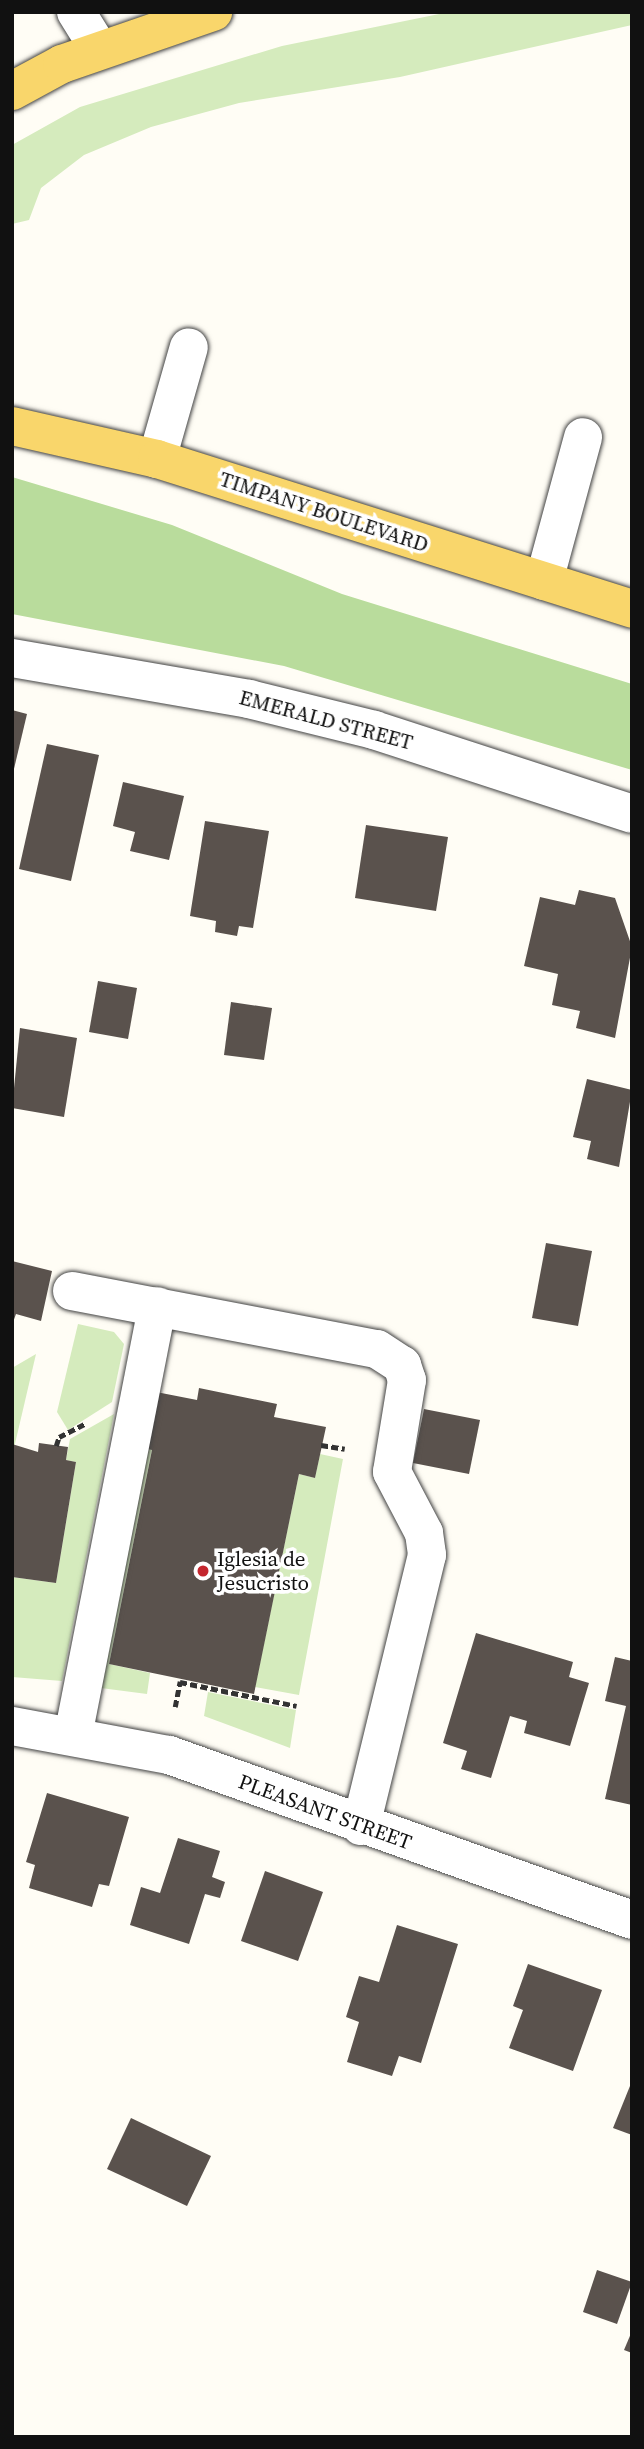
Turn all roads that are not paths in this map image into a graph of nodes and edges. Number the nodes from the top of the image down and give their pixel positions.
1 (76, 12) edge
2 (213, 12) edge
3 (99, 49) junction
4 (62, 64) junction
5 (12, 91) edge
6 (12, 110) edge
7 (189, 347) dead end
8 (12, 399) edge
9 (12, 426) edge
10 (583, 437) dead end
11 (158, 459) junction
12 (544, 581) junction
13 (632, 609) edge
14 (12, 658) edge
15 (632, 814) edge
16 (72, 1291) dead end
17 (157, 1306) junction
18 (12, 1726) edge
19 (73, 1736) junction
20 (361, 1826) junction
21 (632, 1920) edge

1 - 3 street
2 - 3 main road
3 - 4 main road
4 - 5 main road
4 - 6 main road
7 - 11 street
8 - 11 main road
9 - 11 main road, TIMPANY BOULEVARD
10 - 12 street
11 - 12 main road, TIMPANY BOULEVARD
12 - 13 main road, TIMPANY BOULEVARD
14 - 15 street, EMERALD STREET
16 - 17 street
17 - 19 street
17 - 20 street
18 - 19 street, PLEASANT STREET
19 - 20 street, PLEASANT STREET
20 - 21 street, PLEASANT STREET

